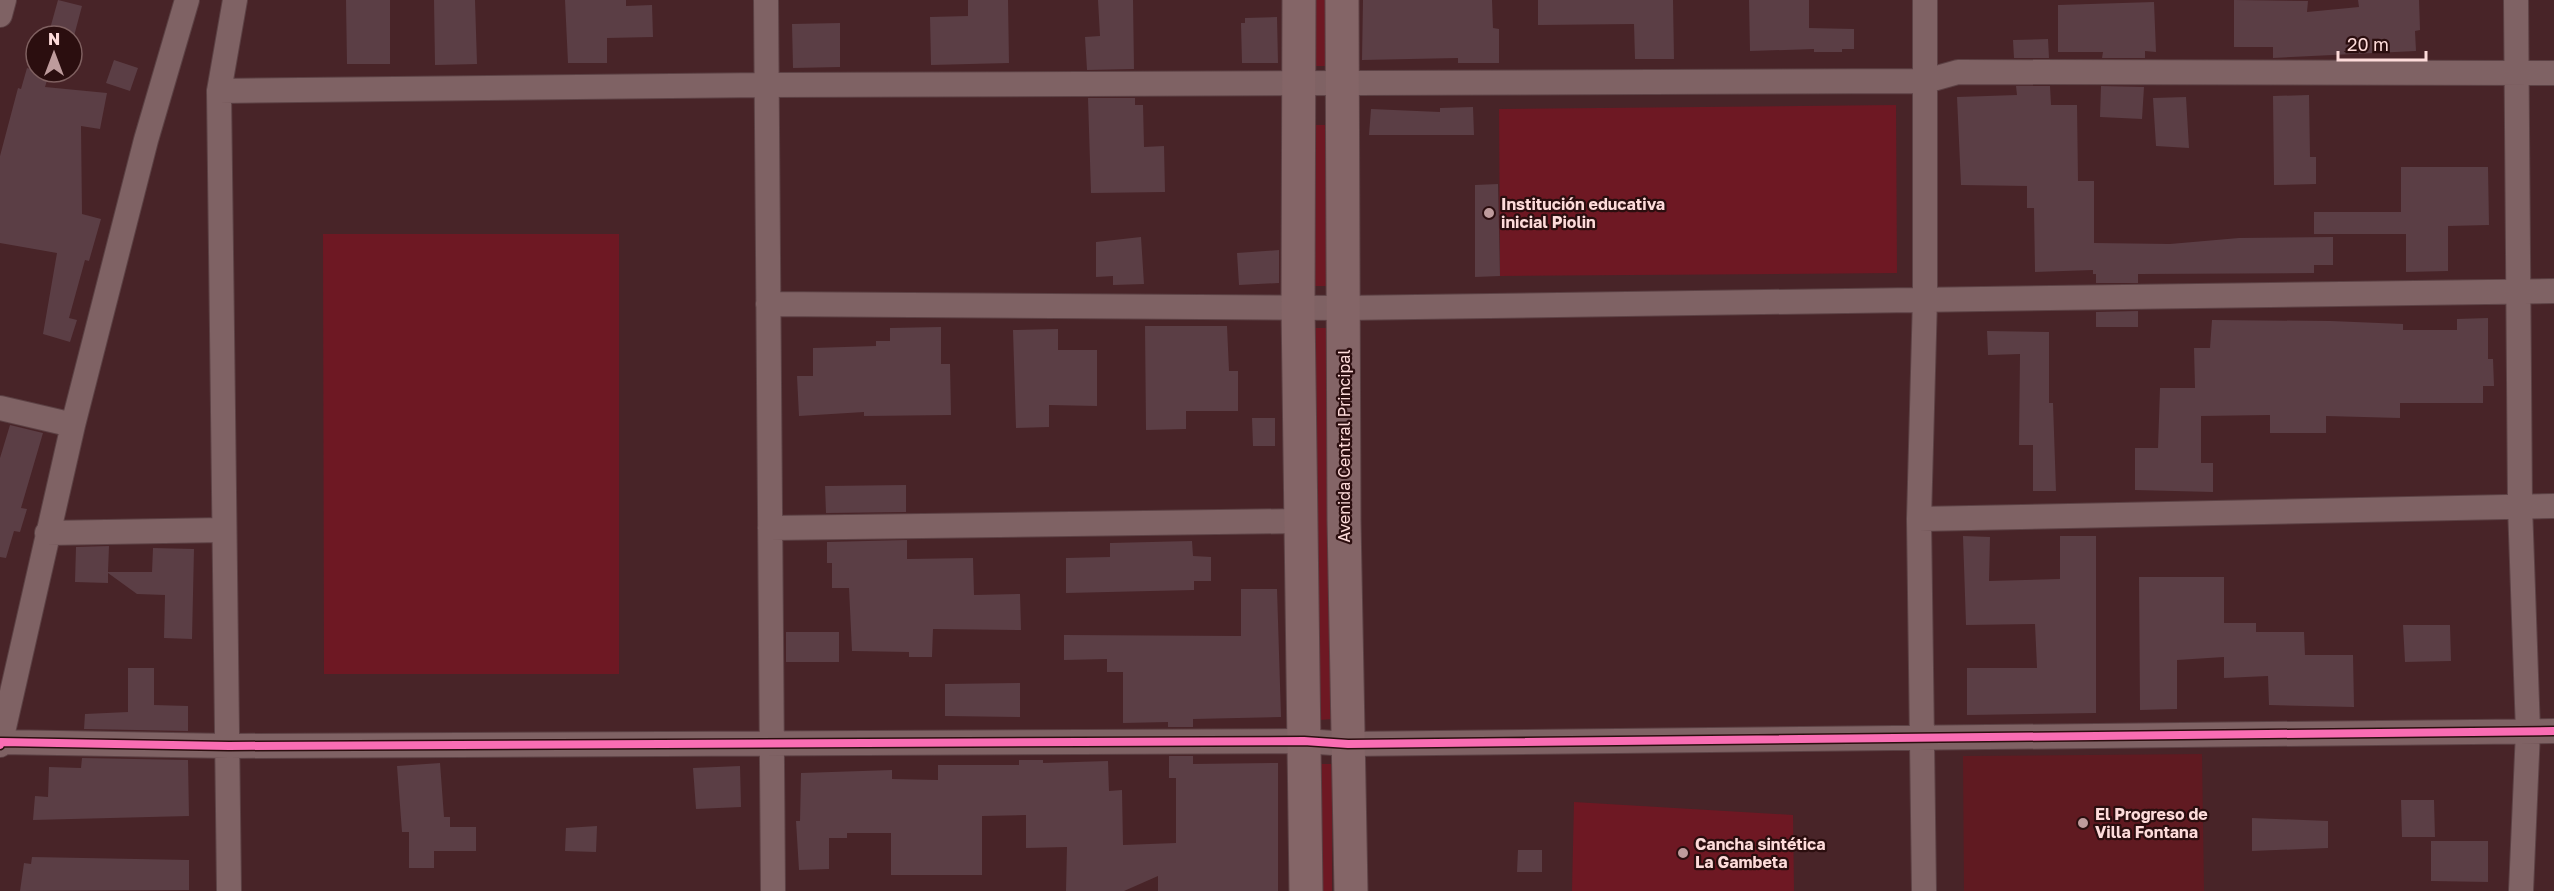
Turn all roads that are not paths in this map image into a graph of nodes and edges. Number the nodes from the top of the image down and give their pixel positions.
1 (4, 0) edge
2 (187, 0) edge
3 (235, 0) edge
4 (766, 0) edge
5 (1299, 0) edge
6 (1342, 0) edge
7 (1925, 0) edge
8 (2516, 0) edge
9 (0, 15) edge
10 (2518, 73) junction
11 (2554, 73) edge
12 (1926, 81) junction
13 (1300, 84) junction
14 (766, 85) junction
15 (1343, 85) junction
16 (219, 91) junction
17 (2554, 291) edge
18 (2517, 292) junction
19 (1925, 298) junction
20 (768, 304) junction
21 (1298, 307) junction
22 (1343, 308) junction
23 (0, 408) edge
24 (73, 425) junction
25 (2520, 506) junction
26 (2554, 506) edge
27 (1919, 519) junction
28 (1299, 521) junction
29 (770, 528) junction
30 (223, 530) junction
31 (47, 533) junction
32 (2528, 731) junction
33 (2554, 731) edge
34 (1922, 739) junction
35 (1304, 741) junction
36 (0, 743) edge
37 (771, 744) junction
38 (1348, 744) junction
39 (229, 746) junction
40 (229, 891) edge
41 (772, 891) edge
42 (1306, 891) edge
43 (1351, 891) edge
44 (1924, 891) edge
45 (2521, 891) edge

1 - 9 street
2 - 24 street
3 - 16 street
4 - 14 street
5 - 13 street
6 - 15 street, Avenida Central Principal
7 - 12 street
8 - 10 street
10 - 11 street
10 - 12 street
10 - 18 street
12 - 15 street
12 - 19 street
13 - 14 street
13 - 15 street
13 - 21 street
14 - 16 street
14 - 20 street
15 - 22 street, Avenida Central Principal
16 - 30 street
17 - 18 street
18 - 19 street
18 - 25 street
19 - 22 street
19 - 27 street
20 - 21 street
20 - 29 street
21 - 22 street
21 - 28 street
22 - 38 street, Avenida Central Principal
23 - 24 street
24 - 31 street
25 - 26 street
25 - 27 street
25 - 32 street
27 - 34 street
28 - 29 street
28 - 35 street
29 - 37 street
30 - 31 street
30 - 39 street
31 - 36 street
32 - 33 street
32 - 34 street
32 - 45 street
34 - 38 street
34 - 44 street
35 - 37 street
35 - 38 street
35 - 42 street
36 - 39 street
37 - 39 street
37 - 41 street
38 - 43 street, Avenida Central Principal
39 - 40 street

